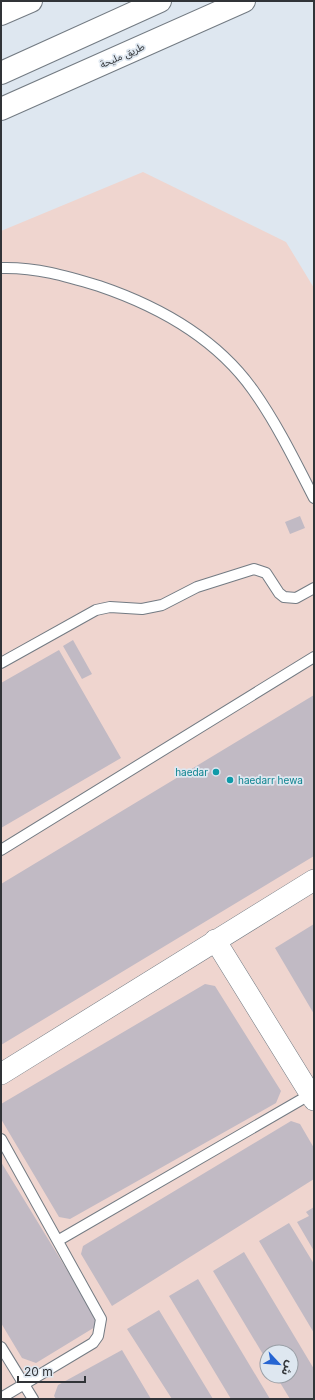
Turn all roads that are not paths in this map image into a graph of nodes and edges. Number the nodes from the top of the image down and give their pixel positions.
1 (31, 1) edge
2 (160, 1) edge
3 (239, 2) edge
4 (11, 8) edge
5 (1, 73) edge
6 (1, 109) edge
7 (1, 268) edge
8 (314, 498) edge
9 (314, 588) edge
10 (314, 657) edge
11 (1, 663) edge
12 (1, 850) edge
13 (314, 880) edge
14 (215, 940) junction
15 (1, 1074) edge
16 (312, 1097) edge
17 (1, 1139) edge
18 (59, 1240) junction
19 (1, 1347) edge
20 (24, 1384) junction
21 (1, 1398) edge
22 (33, 1399) edge

1 - 4 main road
2 - 5 main road
3 - 6 main road, طريق مليحة
7 - 8 lane
9 - 11 lane
10 - 12 lane
13 - 14 street
14 - 15 street
14 - 16 street
16 - 18 lane
17 - 18 lane
18 - 20 lane
19 - 20 lane
20 - 21 lane
20 - 22 lane

